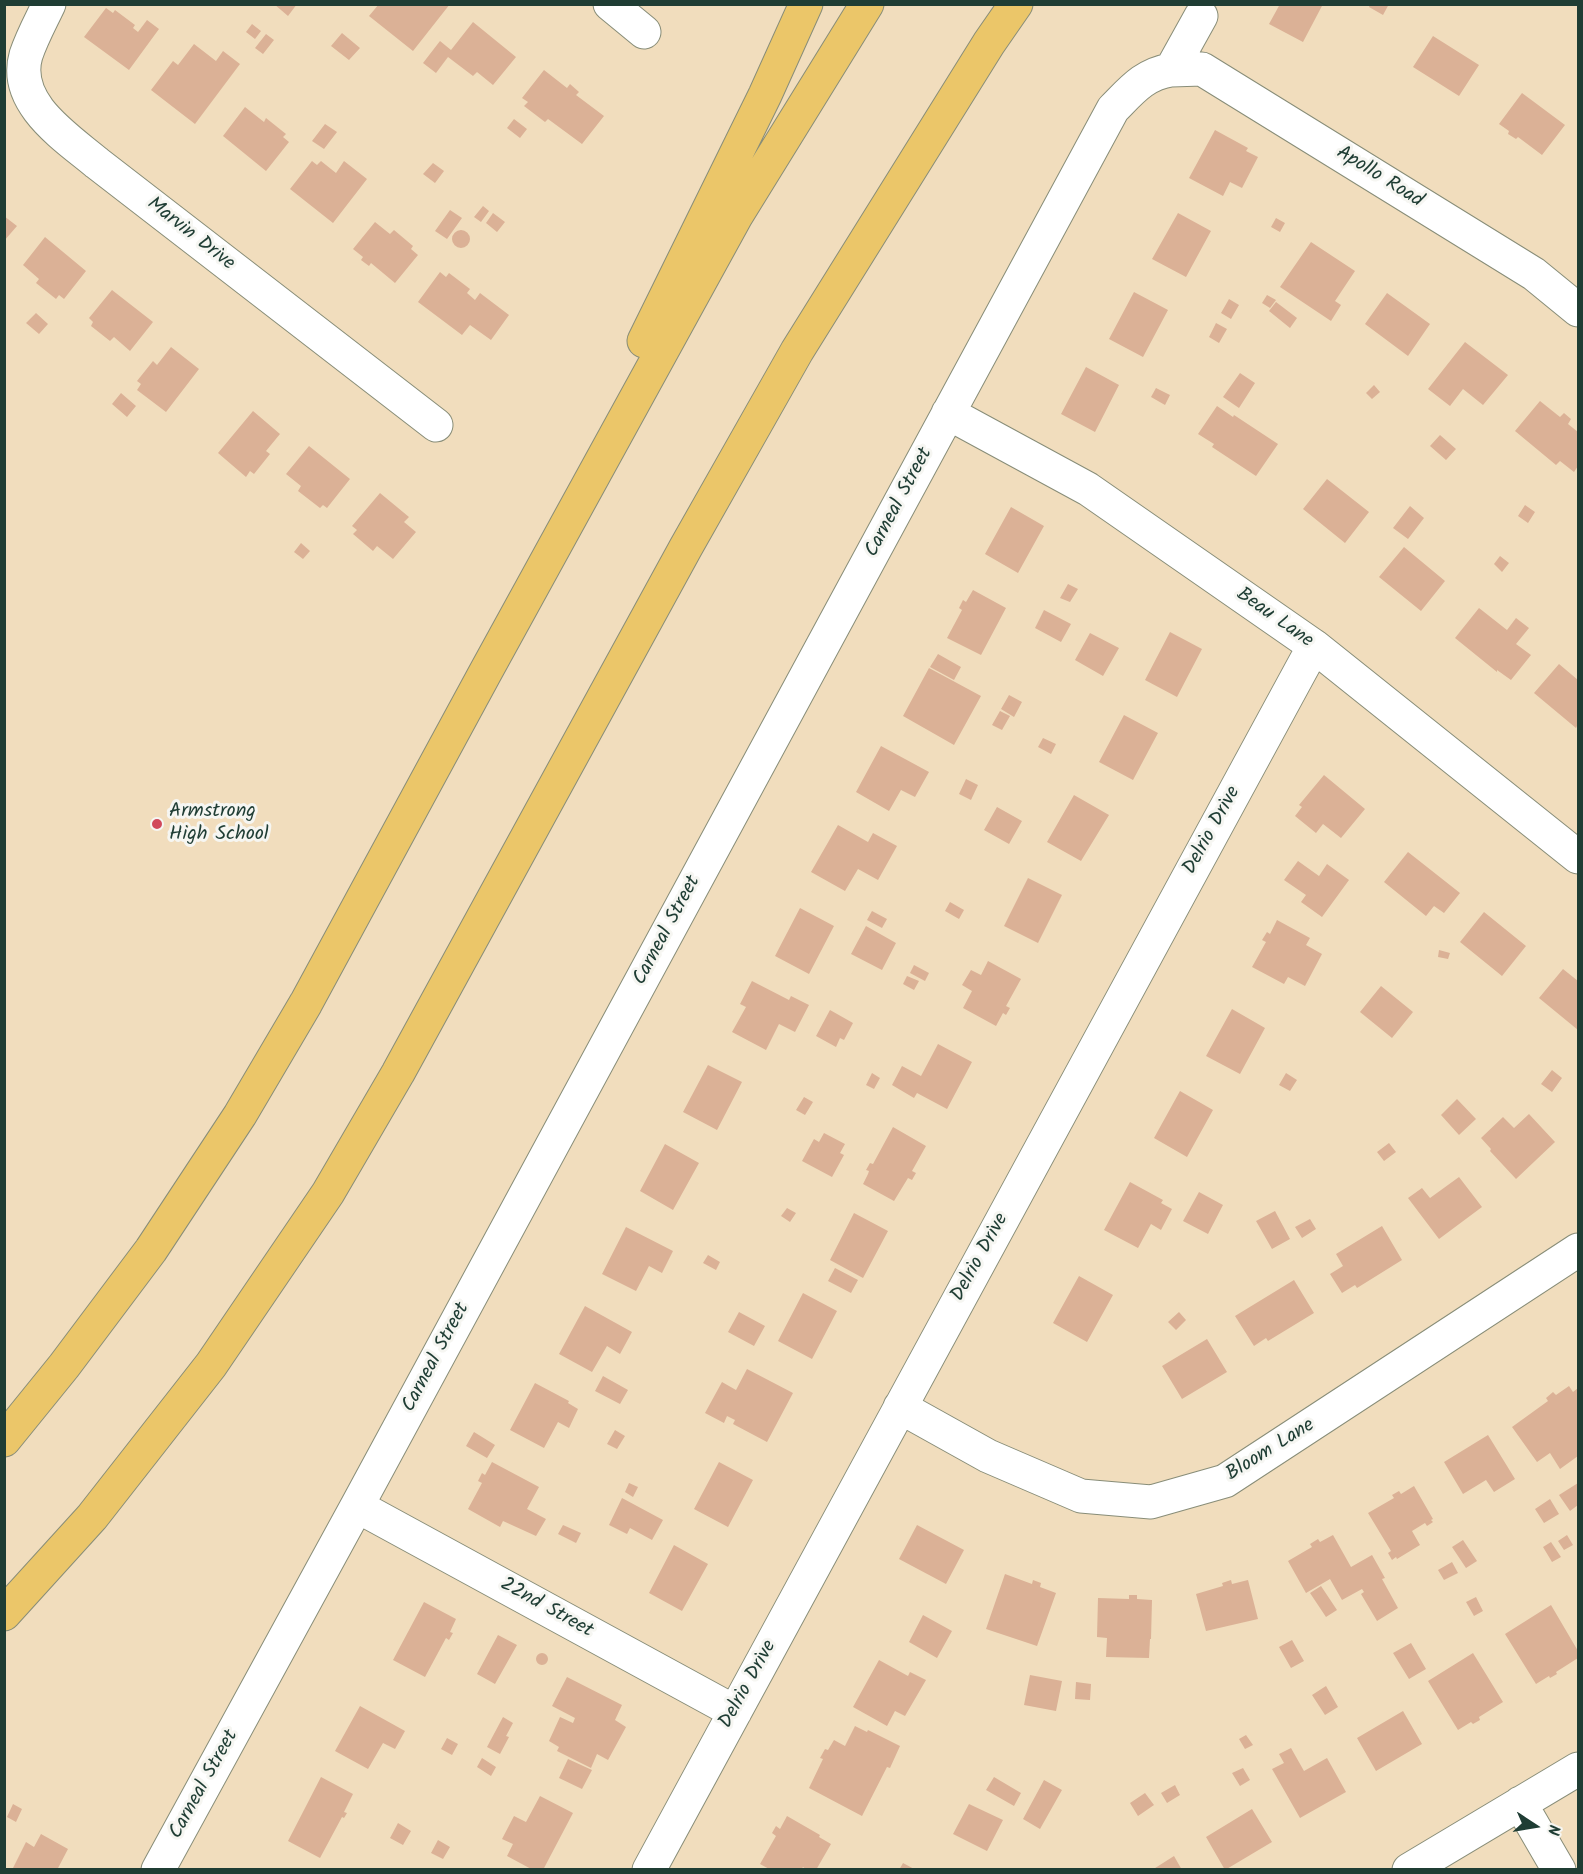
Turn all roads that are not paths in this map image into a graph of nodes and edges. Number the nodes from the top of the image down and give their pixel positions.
1 (50, 4) edge
2 (610, 4) edge
3 (806, 4) edge
4 (824, 4) edge
5 (867, 4) edge
6 (1016, 4) edge
7 (1201, 16) dead end
8 (644, 32) dead end
9 (1171, 70) junction
10 (765, 95) junction
11 (1578, 310) edge
12 (948, 413) junction
13 (436, 425) dead end
14 (1314, 646) junction
15 (485, 673) junction
16 (1578, 857) edge
17 (1578, 1250) edge
18 (900, 1407) junction
19 (4, 1440) edge
20 (357, 1506) junction
21 (4, 1614) edge
22 (735, 1712) junction
23 (1578, 1769) edge
24 (1520, 1803) junction
25 (158, 1869) edge
26 (649, 1869) edge
27 (1409, 1869) edge
28 (1559, 1869) edge

1 - 13 street, Marvin Drive
2 - 8 street
3 - 10 highway
4 - 10 highway
5 - 15 highway
6 - 21 highway
7 - 9 street
9 - 11 street, Apollo Road
9 - 12 street, Carneal Street
10 - 15 highway
12 - 14 street, Beau Lane
12 - 20 street, Carneal Street
14 - 16 street, Beau Lane
14 - 18 street, Delrio Drive
15 - 19 highway
17 - 18 street, Bloom Lane
18 - 22 street, Delrio Drive
20 - 22 street, 22nd Street
20 - 25 street, Carneal Street
22 - 26 street, Delrio Drive
23 - 24 street
24 - 27 street
24 - 28 street

